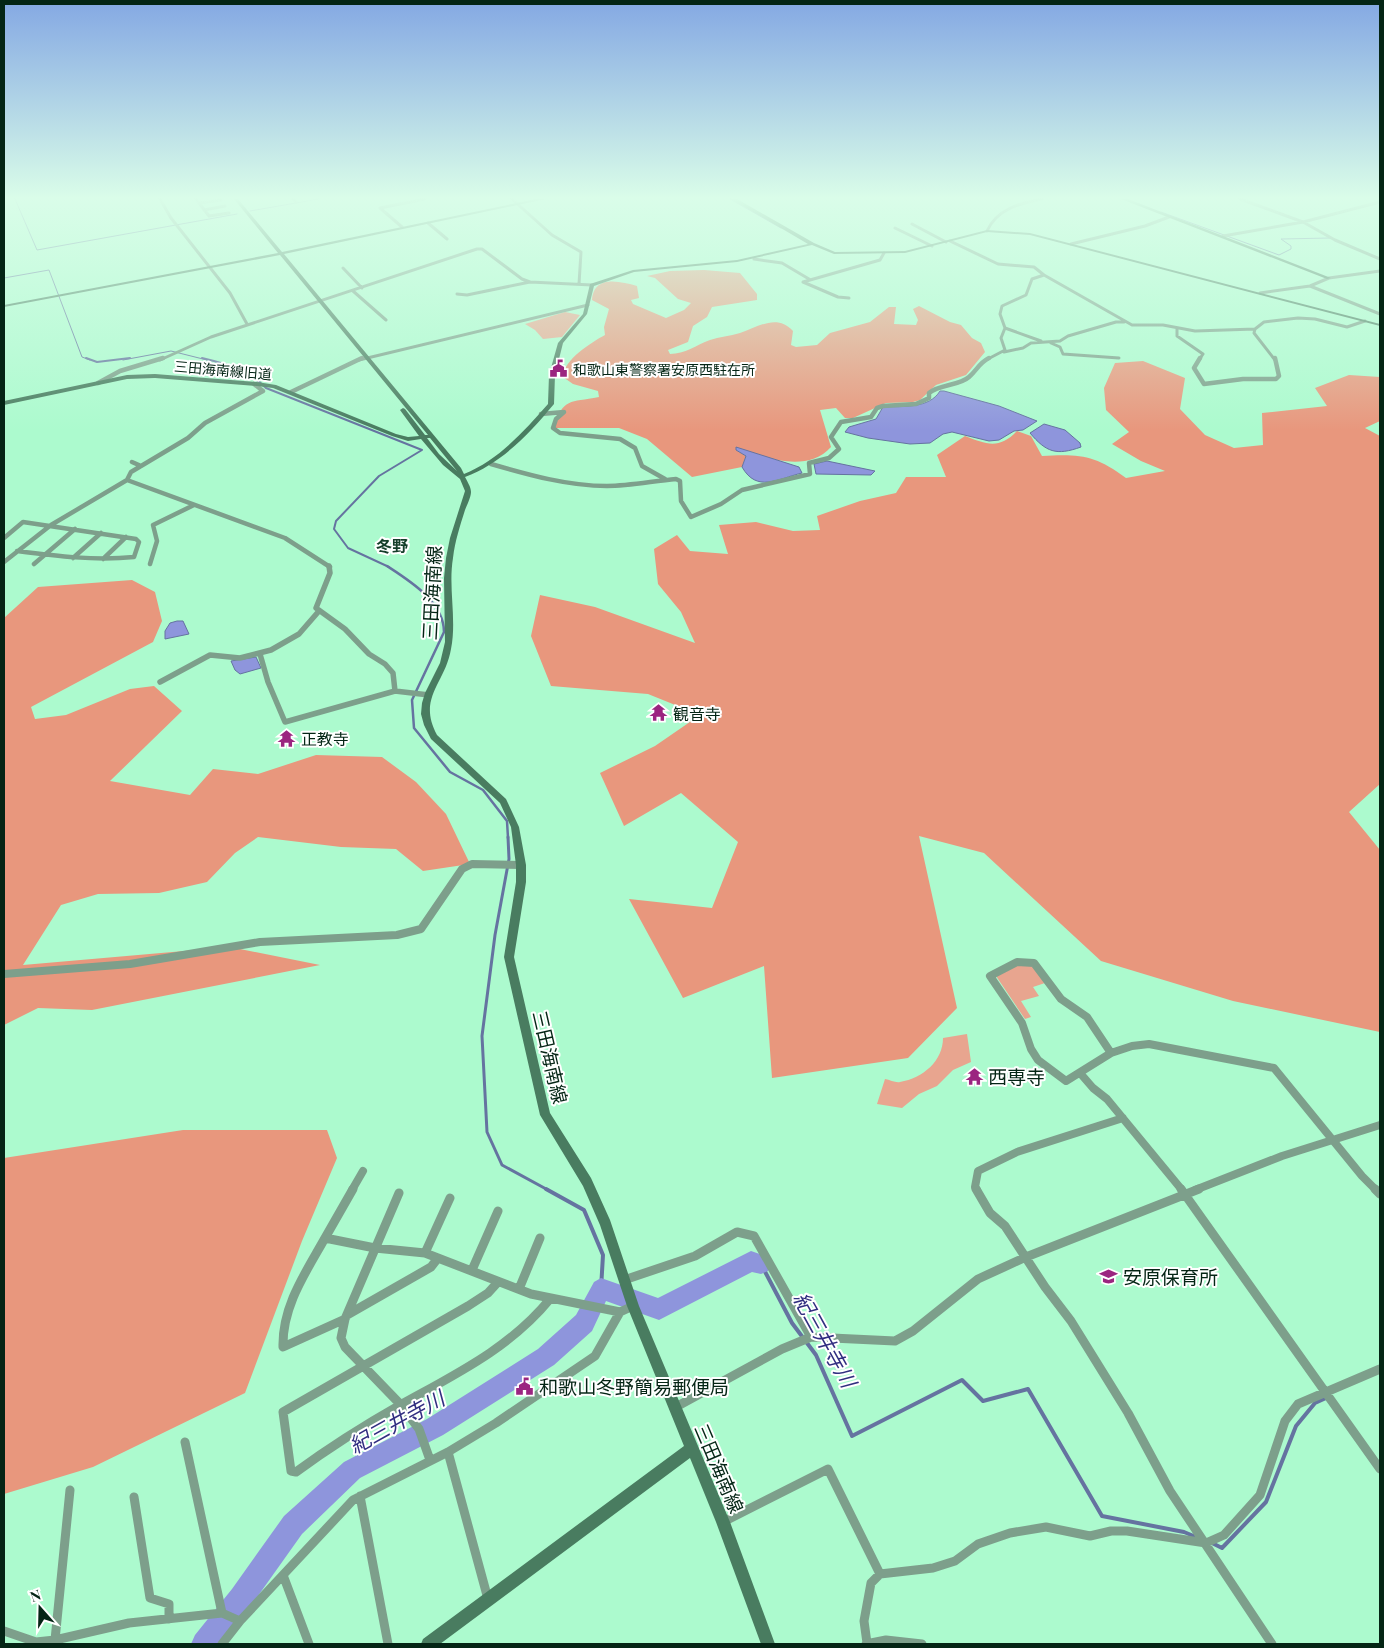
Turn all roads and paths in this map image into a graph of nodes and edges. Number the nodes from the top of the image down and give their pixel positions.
1 (164, 276) edge
2 (218, 276) edge
3 (297, 276) edge
4 (351, 276) edge
5 (399, 276) edge
6 (518, 276) edge
7 (580, 276) edge
8 (616, 276) edge
9 (804, 276) edge
10 (821, 276) edge
11 (1041, 276) edge
12 (1046, 276) edge
13 (1194, 276) edge
14 (1324, 276) edge
15 (1344, 276) edge
16 (1329, 278) junction
17 (809, 279) junction
18 (530, 282) junction
19 (579, 284) junction
20 (592, 285) junction
21 (1310, 286) junction
22 (362, 288) junction
23 (352, 291) junction
24 (1260, 293) junction
25 (457, 294) dead end
26 (849, 298) dead end
27 (319, 303) junction
28 (588, 305) junction
29 (4, 306) edge
30 (1380, 314) edge
31 (386, 320) dead end
32 (1365, 321) junction
33 (1125, 322) junction
34 (248, 324) junction
35 (1380, 324) edge
36 (1005, 328) junction
37 (1176, 329) junction
38 (1255, 329) junction
39 (1047, 342) junction
40 (1004, 352) junction
41 (364, 358) junction
42 (1119, 358) dead end
43 (98, 383) junction
44 (256, 384) junction
45 (266, 384) joint
46 (291, 392) junction
47 (4, 403) edge
48 (541, 414) junction
49 (428, 437) junction
50 (132, 462) dead end
51 (491, 464) junction
52 (141, 466) junction
53 (461, 477) junction
54 (127, 480) junction
55 (665, 480) junction
56 (194, 505) junction
57 (50, 525) junction
58 (75, 529) junction
59 (101, 533) junction
60 (126, 537) junction
61 (4, 538) edge
62 (17, 551) junction
63 (45, 555) junction
64 (73, 558) junction
65 (103, 559) junction
66 (5, 561) edge
67 (34, 564) dead end
68 (150, 564) dead end
69 (319, 611) junction
70 (260, 654) junction
71 (160, 682) dead end
72 (395, 691) junction
73 (429, 695) junction
74 (521, 865) junction
75 (4, 974) edge
76 (1112, 1053) junction
77 (1080, 1073) junction
78 (1123, 1118) junction
79 (1380, 1125) edge
80 (1333, 1139) junction
81 (363, 1171) dead end
82 (399, 1193) dead end
83 (1184, 1193) junction
84 (1380, 1194) edge
85 (450, 1198) dead end
86 (498, 1211) dead end
87 (325, 1238) junction
88 (540, 1238) dead end
89 (375, 1248) junction
90 (425, 1253) junction
91 (1026, 1257) junction
92 (438, 1258) junction
93 (472, 1270) junction
94 (498, 1282) junction
95 (625, 1285) junction
96 (519, 1289) junction
97 (550, 1299) junction
98 (633, 1306) junction
99 (620, 1312) junction
100 (346, 1317) junction
101 (811, 1337) junction
102 (362, 1365) junction
103 (1380, 1368) edge
104 (1325, 1390) junction
105 (400, 1405) junction
106 (674, 1408) junction
107 (185, 1442) dead end
108 (690, 1449) junction
109 (448, 1452) junction
110 (430, 1460) junction
111 (1380, 1469) edge
112 (70, 1490) dead end
113 (360, 1496) junction
114 (134, 1497) dead end
115 (723, 1522) junction
116 (1206, 1543) junction
117 (880, 1574) junction
118 (282, 1575) junction
119 (488, 1599) junction
120 (222, 1613) junction
121 (169, 1619) junction
122 (240, 1621) junction
123 (4, 1631) edge
124 (55, 1640) junction
125 (222, 1644) edge
126 (309, 1644) edge
127 (388, 1644) edge
128 (428, 1644) edge
129 (768, 1644) edge
130 (866, 1644) edge
131 (922, 1644) edge
132 (1272, 1644) edge

1 - 29 main road
2 - 34 street
3 - 27 main road
4 - 22 street
5 - 22 street
6 - 18 street
7 - 19 street
8 - 20 main road
9 - 17 street
10 - 17 street
11 - 36 street
12 - 33 street
13 - 24 main road
14 - 16 main road
15 - 16 street
16 - 21 street
17 - 26 street
18 - 19 street
18 - 25 street
19 - 20 street
20 - 28 main road
21 - 24 street
21 - 30 street
22 - 23 street
23 - 27 street
23 - 31 street
24 - 32 main road
27 - 34 street
27 - 41 main road
28 - 41 street
28 - 48 main road
32 - 35 main road
32 - 38 street
33 - 37 street
33 - 39 street
34 - 43 street
36 - 39 street
36 - 40 street
37 - 38 street
37 - 38 street
39 - 40 street
39 - 42 street
40 - 55 street
41 - 46 street
41 - 49 main road
43 - 44 main road, 三田海南線旧道
43 - 47 main road, 三田海南線旧道
44 - 45 main road, 三田海南線旧道
44 - 52 street
45 - 46 street, 三田海南線旧道
46 - 49 street, 三田海南線旧道
48 - 51 main road
48 - 55 street
49 - 53 main road
50 - 52 street
51 - 53 main road
51 - 55 street
52 - 54 street
53 - 73 main road, 三田海南線
54 - 56 street
54 - 57 street
56 - 68 street
56 - 69 street
57 - 58 street
57 - 61 street
57 - 62 street
58 - 59 street
58 - 63 street
59 - 60 street
59 - 64 street
60 - 65 street
60 - 65 street
62 - 63 street
62 - 66 street
63 - 64 street
63 - 67 street
64 - 65 street
69 - 70 street
69 - 72 street
70 - 71 street
70 - 72 street
72 - 73 street
73 - 74 main road, 三田海南線
74 - 75 street
74 - 95 main road, 三田海南線
76 - 77 street
76 - 77 street
76 - 80 street
77 - 78 street
78 - 83 street
78 - 91 street
79 - 80 street
80 - 83 street
80 - 84 street
81 - 87 street
82 - 89 street
83 - 91 street
83 - 104 street
85 - 90 street
86 - 93 street
87 - 89 street
87 - 100 street
88 - 96 street
89 - 90 street
89 - 100 street
90 - 92 street
91 - 101 street
91 - 116 street
92 - 93 street
92 - 100 street
93 - 94 street
94 - 96 street
94 - 102 street
95 - 98 street, 三田海南線
95 - 101 street
96 - 97 street
97 - 99 street
97 - 105 street
98 - 99 street
98 - 106 street, 三田海南線
99 - 109 street
100 - 102 street
101 - 106 street
102 - 105 street
102 - 105 street
103 - 104 street
104 - 111 street
104 - 116 street
105 - 110 street
106 - 108 street, 三田海南線
107 - 120 street
108 - 115 street, 三田海南線
108 - 119 main road
109 - 110 street
109 - 119 street
110 - 113 street
112 - 124 street
113 - 118 street
113 - 127 street
114 - 121 street
115 - 117 street
115 - 129 street, 三田海南線
116 - 117 street
116 - 132 street
117 - 130 street
118 - 122 street
118 - 126 street
119 - 128 main road
120 - 121 street
120 - 122 street
121 - 124 street
122 - 125 street
123 - 124 street
130 - 131 street

